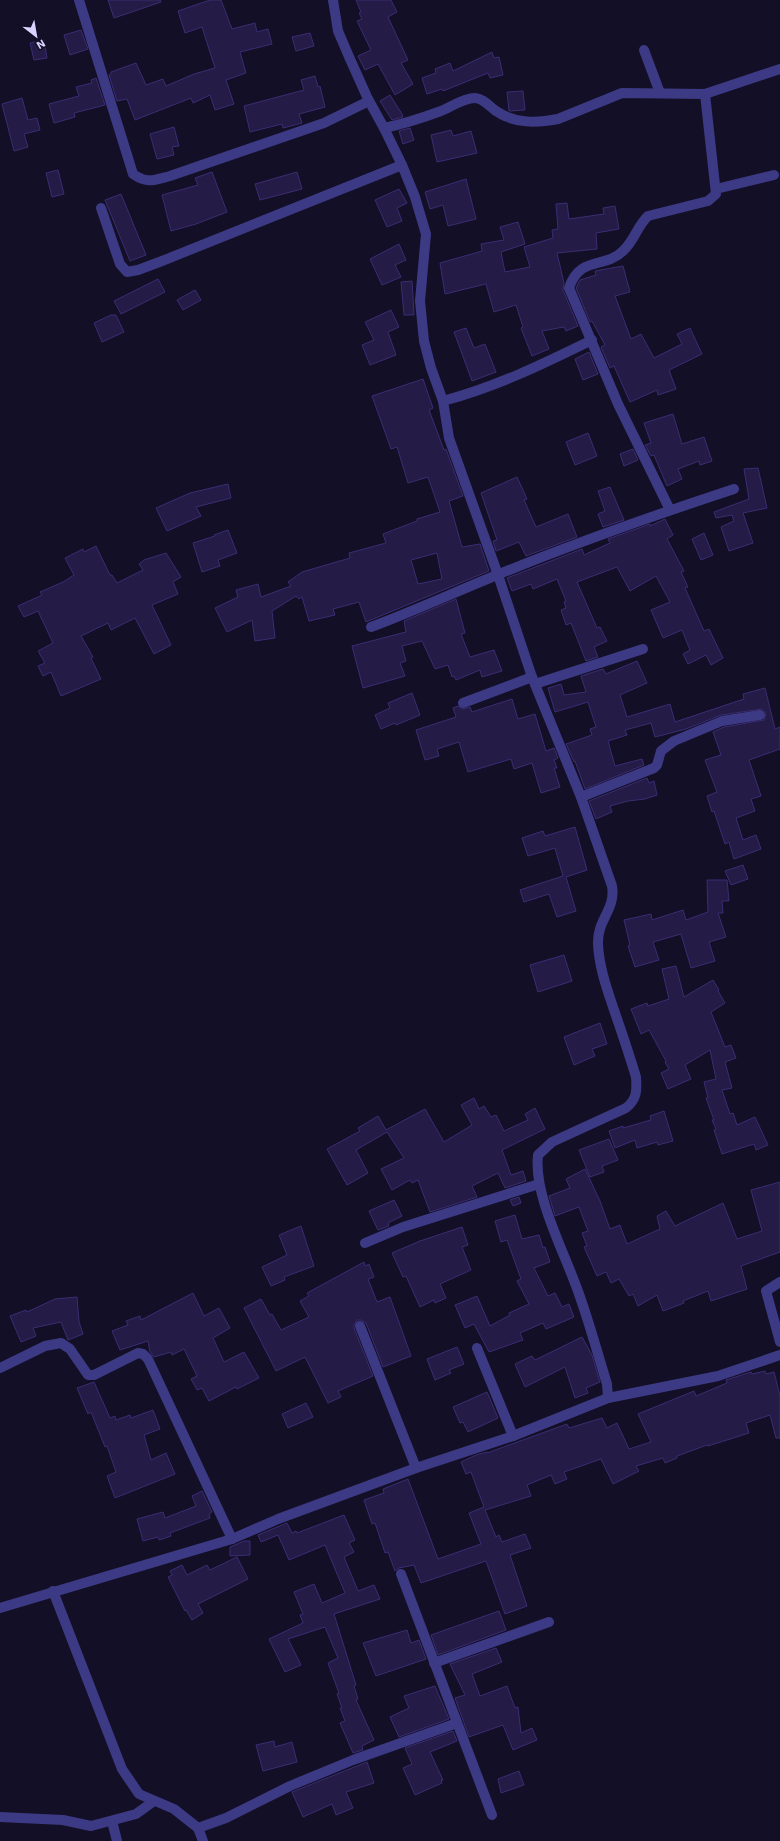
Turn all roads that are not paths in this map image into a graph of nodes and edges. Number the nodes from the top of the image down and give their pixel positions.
1 (79, 0) edge
2 (333, 0) edge
3 (644, 50) dead end
4 (780, 69) edge
5 (660, 93) junction
6 (705, 94) junction
7 (369, 100) junction
8 (384, 128) junction
9 (402, 165) junction
10 (774, 175) dead end
11 (716, 189) junction
12 (101, 208) dead end
13 (592, 340) junction
14 (443, 401) junction
15 (734, 489) dead end
16 (670, 510) junction
17 (498, 575) junction
18 (371, 627) dead end
19 (643, 649) dead end
20 (534, 681) junction
21 (463, 703) dead end
22 (760, 715) dead end
23 (581, 797) junction
24 (539, 1184) junction
25 (365, 1243) dead end
26 (780, 1282) edge
27 (360, 1326) dead end
28 (780, 1342) edge
29 (477, 1348) dead end
30 (780, 1355) edge
31 (0, 1368) edge
32 (608, 1398) junction
33 (513, 1436) junction
34 (416, 1468) junction
35 (232, 1539) junction
36 (401, 1574) dead end
37 (53, 1591) junction
38 (0, 1608) edge
39 (549, 1622) dead end
40 (434, 1663) junction
41 (457, 1723) junction
42 (154, 1801) junction
43 (492, 1815) dead end
44 (0, 1817) edge
45 (112, 1822) junction
46 (198, 1828) junction
47 (117, 1841) edge
48 (203, 1841) edge

1 - 7 street
2 - 7 street
3 - 5 street
4 - 6 street
5 - 6 street
5 - 8 street
6 - 11 street
7 - 8 street
8 - 9 street
9 - 12 street
9 - 14 street
10 - 11 street
11 - 13 street
13 - 14 street
13 - 16 street
14 - 17 street
15 - 16 street
16 - 17 street
17 - 18 street
17 - 20 street
19 - 20 street
20 - 21 street
20 - 23 street
22 - 23 street
23 - 24 street
24 - 25 street
24 - 32 street
26 - 28 street
27 - 34 street
29 - 33 street
30 - 32 street
31 - 35 street
32 - 33 street
33 - 34 street
34 - 35 street
35 - 37 street
36 - 40 street
37 - 38 street
37 - 42 street
39 - 40 street
40 - 41 street
41 - 43 street
41 - 46 street
42 - 45 street
42 - 46 street
44 - 45 street
45 - 47 street
46 - 48 street

